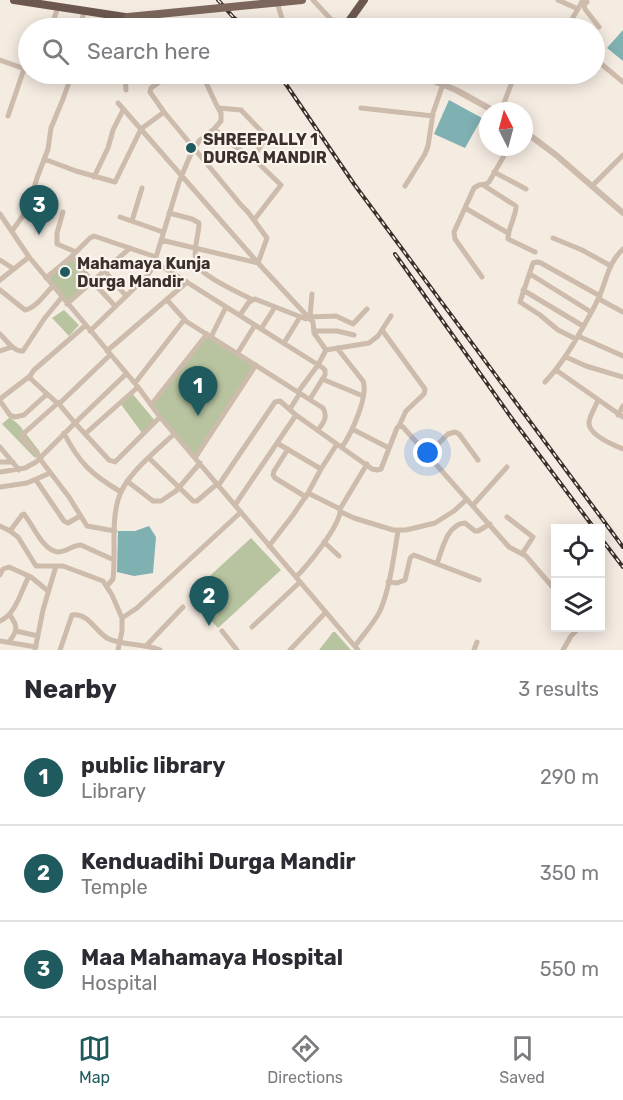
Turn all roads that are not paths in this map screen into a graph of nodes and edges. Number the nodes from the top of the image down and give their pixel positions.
1 (14, 0) edge
2 (276, 0) edge
3 (302, 0) edge
4 (313, 0) edge
5 (364, 0) edge
6 (558, 0) edge
7 (586, 0) edge
8 (53, 4) edge
9 (578, 9) junction
10 (84, 10) junction
11 (128, 17) joint
12 (82, 18) edge
13 (282, 18) edge
14 (330, 18) edge
15 (352, 18) edge
16 (573, 18) edge
17 (592, 18) edge
18 (0, 60) edge
19 (18, 66) edge
20 (605, 68) edge
21 (623, 82) edge
22 (20, 84) edge
23 (68, 84) edge
24 (126, 84) edge
25 (157, 84) edge
26 (207, 84) edge
27 (443, 84) joint
28 (511, 84) edge
29 (126, 90) dead end
30 (479, 102) edge
31 (504, 102) edge
32 (118, 103) dead end
33 (219, 108) junction
34 (361, 108) dead end
35 (123, 110) junction
36 (164, 112) junction
37 (8, 116) dead end
38 (433, 116) junction
39 (141, 129) junction
40 (214, 129) junction
41 (533, 138) edge
42 (194, 148) junction
43 (623, 154) edge
44 (504, 156) edge
45 (253, 158) junction
46 (44, 159) junction
47 (494, 172) junction
48 (181, 176) junction
49 (94, 177) junction
50 (483, 185) junction
51 (405, 186) dead end
52 (592, 186) junction
53 (142, 188) dead end
54 (526, 189) dead end
55 (465, 208) junction
56 (63, 212) dead end
57 (169, 213) junction
58 (623, 213) edge
59 (0, 214) edge
60 (120, 217) dead end
61 (254, 220) junction
62 (132, 221) junction
63 (12, 231) junction
64 (163, 232) junction
65 (508, 233) junction
66 (553, 238) dead end
67 (161, 240) junction
68 (130, 248) junction
69 (195, 249) junction
70 (623, 249) edge
71 (536, 252) dead end
72 (74, 254) junction
73 (29, 256) junction
74 (156, 259) junction
75 (0, 260) edge
76 (258, 263) junction
77 (610, 266) junction
78 (14, 269) junction
79 (104, 270) junction
80 (530, 274) junction
81 (482, 277) dead end
82 (46, 278) junction
83 (0, 279) edge
84 (92, 281) junction
85 (187, 282) junction
86 (53, 286) junction
87 (0, 290) edge
88 (524, 290) junction
89 (312, 294) dead end
90 (126, 296) junction
91 (62, 297) junction
92 (599, 297) junction
93 (167, 300) junction
94 (253, 300) junction
95 (67, 304) junction
96 (116, 306) junction
97 (226, 307) junction
98 (275, 307) junction
99 (367, 309) dead end
100 (591, 312) junction
101 (623, 312) edge
102 (240, 315) junction
103 (392, 316) dead end
104 (300, 317) junction
105 (309, 317) junction
106 (187, 322) junction
107 (583, 326) junction
108 (258, 327) junction
109 (88, 328) junction
110 (382, 330) junction
111 (314, 331) junction
112 (0, 334) edge
113 (354, 335) dead end
114 (209, 336) junction
115 (577, 338) junction
116 (284, 343) junction
117 (12, 347) junction
118 (338, 348) junction
119 (0, 351) edge
120 (326, 351) junction
121 (109, 353) junction
122 (237, 354) junction
123 (623, 356) edge
124 (566, 357) junction
125 (256, 365) junction
126 (318, 365) junction
127 (556, 370) junction
128 (126, 374) junction
129 (30, 376) junction
130 (623, 377) edge
131 (322, 379) junction
132 (545, 382) dead end
133 (136, 385) junction
134 (299, 393) junction
135 (47, 394) junction
136 (363, 396) junction
137 (310, 399) junction
138 (0, 400) edge
139 (598, 400) junction
140 (58, 403) junction
141 (151, 405) junction
142 (623, 406) edge
143 (290, 409) junction
144 (296, 415) junction
145 (620, 416) edge
146 (160, 417) junction
147 (75, 423) junction
148 (399, 426) junction
149 (352, 429) junction
150 (318, 430) junction
151 (64, 433) junction
152 (85, 434) junction
153 (174, 434) junction
154 (278, 443) junction
155 (340, 445) junction
156 (0, 447) edge
157 (389, 448) junction
158 (288, 449) junction
159 (623, 449) edge
160 (428, 454) junction
161 (40, 458) junction
162 (149, 458) junction
163 (478, 460) dead end
164 (197, 461) junction
165 (0, 462) edge
166 (13, 462) junction
167 (367, 464) junction
168 (507, 466) dead end
169 (321, 469) junction
170 (19, 470) junction
171 (0, 472) edge
172 (50, 473) junction
173 (36, 480) junction
174 (127, 481) junction
175 (218, 485) junction
176 (0, 487) edge
177 (179, 487) junction
178 (121, 492) junction
179 (307, 495) junction
180 (467, 499) junction
181 (235, 505) junction
182 (473, 505) junction
183 (340, 511) junction
184 (241, 512) junction
185 (80, 516) junction
186 (507, 517) dead end
187 (490, 524) junction
188 (0, 526) edge
189 (10, 531) junction
190 (115, 531) junction
191 (398, 531) junction
192 (324, 542) junction
193 (269, 546) junction
194 (522, 554) junction
195 (339, 556) dead end
196 (114, 560) junction
197 (437, 564) junction
198 (56, 566) junction
199 (2, 567) edge
200 (0, 574) edge
201 (29, 576) junction
202 (298, 579) junction
203 (479, 580) dead end
204 (388, 582) junction
205 (108, 586) junction
206 (551, 586) edge
207 (48, 591) junction
208 (183, 607) dead end
209 (326, 612) junction
210 (10, 615) junction
211 (122, 618) junction
212 (0, 621) edge
213 (252, 627) dead end
214 (16, 631) junction
215 (222, 631) dead end
216 (570, 632) edge
217 (575, 632) edge
218 (38, 636) junction
219 (571, 636) junction
220 (0, 641) edge
221 (9, 642) junction
222 (121, 642) junction
223 (477, 642) dead end
224 (147, 647) edge
225 (35, 648) edge
226 (357, 648) edge
227 (60, 650) edge
228 (118, 650) edge
229 (160, 650) edge
230 (237, 650) edge
231 (290, 650) edge
232 (474, 650) edge
233 (563, 650) edge

1 - 8 highway
2 - 13 street
3 - 11 main road, bridge
4 - 14 street
5 - 15 highway
6 - 9 street
7 - 9 street
7 - 17 street
8 - 10 highway
9 - 16 street
10 - 11 highway
10 - 12 street
18 - 19 street
20 - 21 street
22 - 37 street
23 - 46 street
24 - 29 street
25 - 36 street
26 - 33 street
27 - 30 street
27 - 38 street
28 - 31 street
32 - 35 street
33 - 40 street
33 - 45 street
34 - 38 street
35 - 39 street
35 - 49 street
36 - 39 street
36 - 42 street
38 - 51 street
39 - 48 street
39 - 49 street
40 - 42 street
40 - 45 street
41 - 52 street
42 - 48 street
42 - 61 street
43 - 52 street
44 - 47 street
45 - 61 street
46 - 49 street
46 - 63 street
47 - 50 street
47 - 54 street
48 - 57 street
48 - 76 street
50 - 55 street
50 - 65 street
52 - 58 street
53 - 62 street
55 - 65 street
55 - 81 street
56 - 72 street
57 - 64 street
57 - 69 street
59 - 63 street
60 - 62 street
61 - 76 street
62 - 64 street
63 - 73 street
64 - 67 street
65 - 71 street
66 - 77 street
67 - 69 street
67 - 74 street
68 - 72 street
68 - 74 street
68 - 79 street
69 - 76 street
69 - 94 street
70 - 77 street
72 - 82 street
72 - 84 street
73 - 78 street
73 - 82 street
74 - 85 street
74 - 90 street
75 - 78 street
76 - 105 street
77 - 92 street
78 - 83 street
79 - 84 street
79 - 90 street
80 - 88 street
80 - 92 street
80 - 100 street
82 - 86 street
84 - 95 street
84 - 96 street
85 - 93 street
85 - 97 street
86 - 87 street
86 - 91 street
88 - 107 street
88 - 115 street
89 - 105 street
90 - 96 street
91 - 95 street
91 - 117 street
92 - 100 street
92 - 101 street
93 - 106 street
93 - 121 street
94 - 98 street
94 - 102 street
95 - 109 street
96 - 109 street
97 - 102 street
97 - 114 street
98 - 104 street
98 - 108 street
99 - 105 street
100 - 107 street
102 - 108 street
103 - 110 street
104 - 105 street
104 - 116 street
105 - 111 street
106 - 114 street
106 - 133 street
107 - 115 street
108 - 116 street
108 - 122 street
109 - 121 street
109 - 129 street
110 - 118 street
110 - 148 street
111 - 113 street
111 - 120 street
112 - 117 street
114 - 122 street
114 - 141 street
115 - 123 street
115 - 124 street
116 - 126 street
117 - 119 street
118 - 120 street
118 - 136 street
120 - 126 street
121 - 128 street
121 - 140 street
122 - 125 street
124 - 127 street
124 - 130 street
125 - 134 street
125 - 164 street
126 - 131 street
126 - 134 street
127 - 132 street
127 - 139 street
128 - 133 street
128 - 147 street
129 - 135 street
129 - 138 street
131 - 136 street
131 - 137 street
133 - 141 street
133 - 152 street
134 - 137 street
134 - 143 street
135 - 138 street
135 - 140 street
136 - 149 street
137 - 150 street
139 - 145 street
139 - 159 street
140 - 147 street
140 - 161 street
141 - 146 street
142 - 145 street
143 - 144 street
143 - 175 street
144 - 150 street
144 - 154 street
146 - 152 street
146 - 153 street
147 - 151 street
147 - 152 street
148 - 157 street
148 - 160 street
149 - 155 street
149 - 157 street
150 - 155 street
151 - 161 street
151 - 178 street
153 - 162 street
153 - 164 street
154 - 158 street
154 - 181 street
155 - 167 street
155 - 169 street
156 - 166 street
157 - 167 street
158 - 169 street
158 - 179 street
160 - 163 street
160 - 180 street
161 - 170 street
161 - 172 street
162 - 174 street
162 - 177 street
164 - 175 street
164 - 177 street
165 - 166 street
166 - 170 street
167 - 183 street
168 - 182 street
169 - 179 street
170 - 171 street
172 - 173 street
172 - 185 street
173 - 176 street
173 - 185 street
174 - 177 street
174 - 178 street
175 - 177 street
175 - 181 street
178 - 190 street
179 - 183 street
179 - 193 street
180 - 182 street
180 - 191 street
181 - 184 street
182 - 187 street
183 - 191 street
183 - 192 street
184 - 193 street
184 - 211 street
185 - 190 street
186 - 194 street
187 - 194 street
187 - 197 street
188 - 189 street
189 - 196 street
189 - 198 street
190 - 196 street
191 - 204 street
192 - 195 street
192 - 202 street
193 - 202 street
194 - 206 street
196 - 205 street
197 - 203 street
197 - 204 street
198 - 205 street
198 - 207 street
199 - 200 street
199 - 201 street
201 - 207 street
201 - 210 street
202 - 209 street
202 - 213 street
204 - 226 street
205 - 211 street
207 - 218 street
208 - 224 street
209 - 226 street
209 - 231 street
210 - 212 street
210 - 214 street
211 - 222 street
214 - 218 street
214 - 221 street
215 - 230 street
216 - 219 street
217 - 219 street
218 - 225 street
219 - 233 street
220 - 221 street
221 - 225 street
222 - 224 street
222 - 227 street
222 - 228 street
223 - 232 street
224 - 229 street

